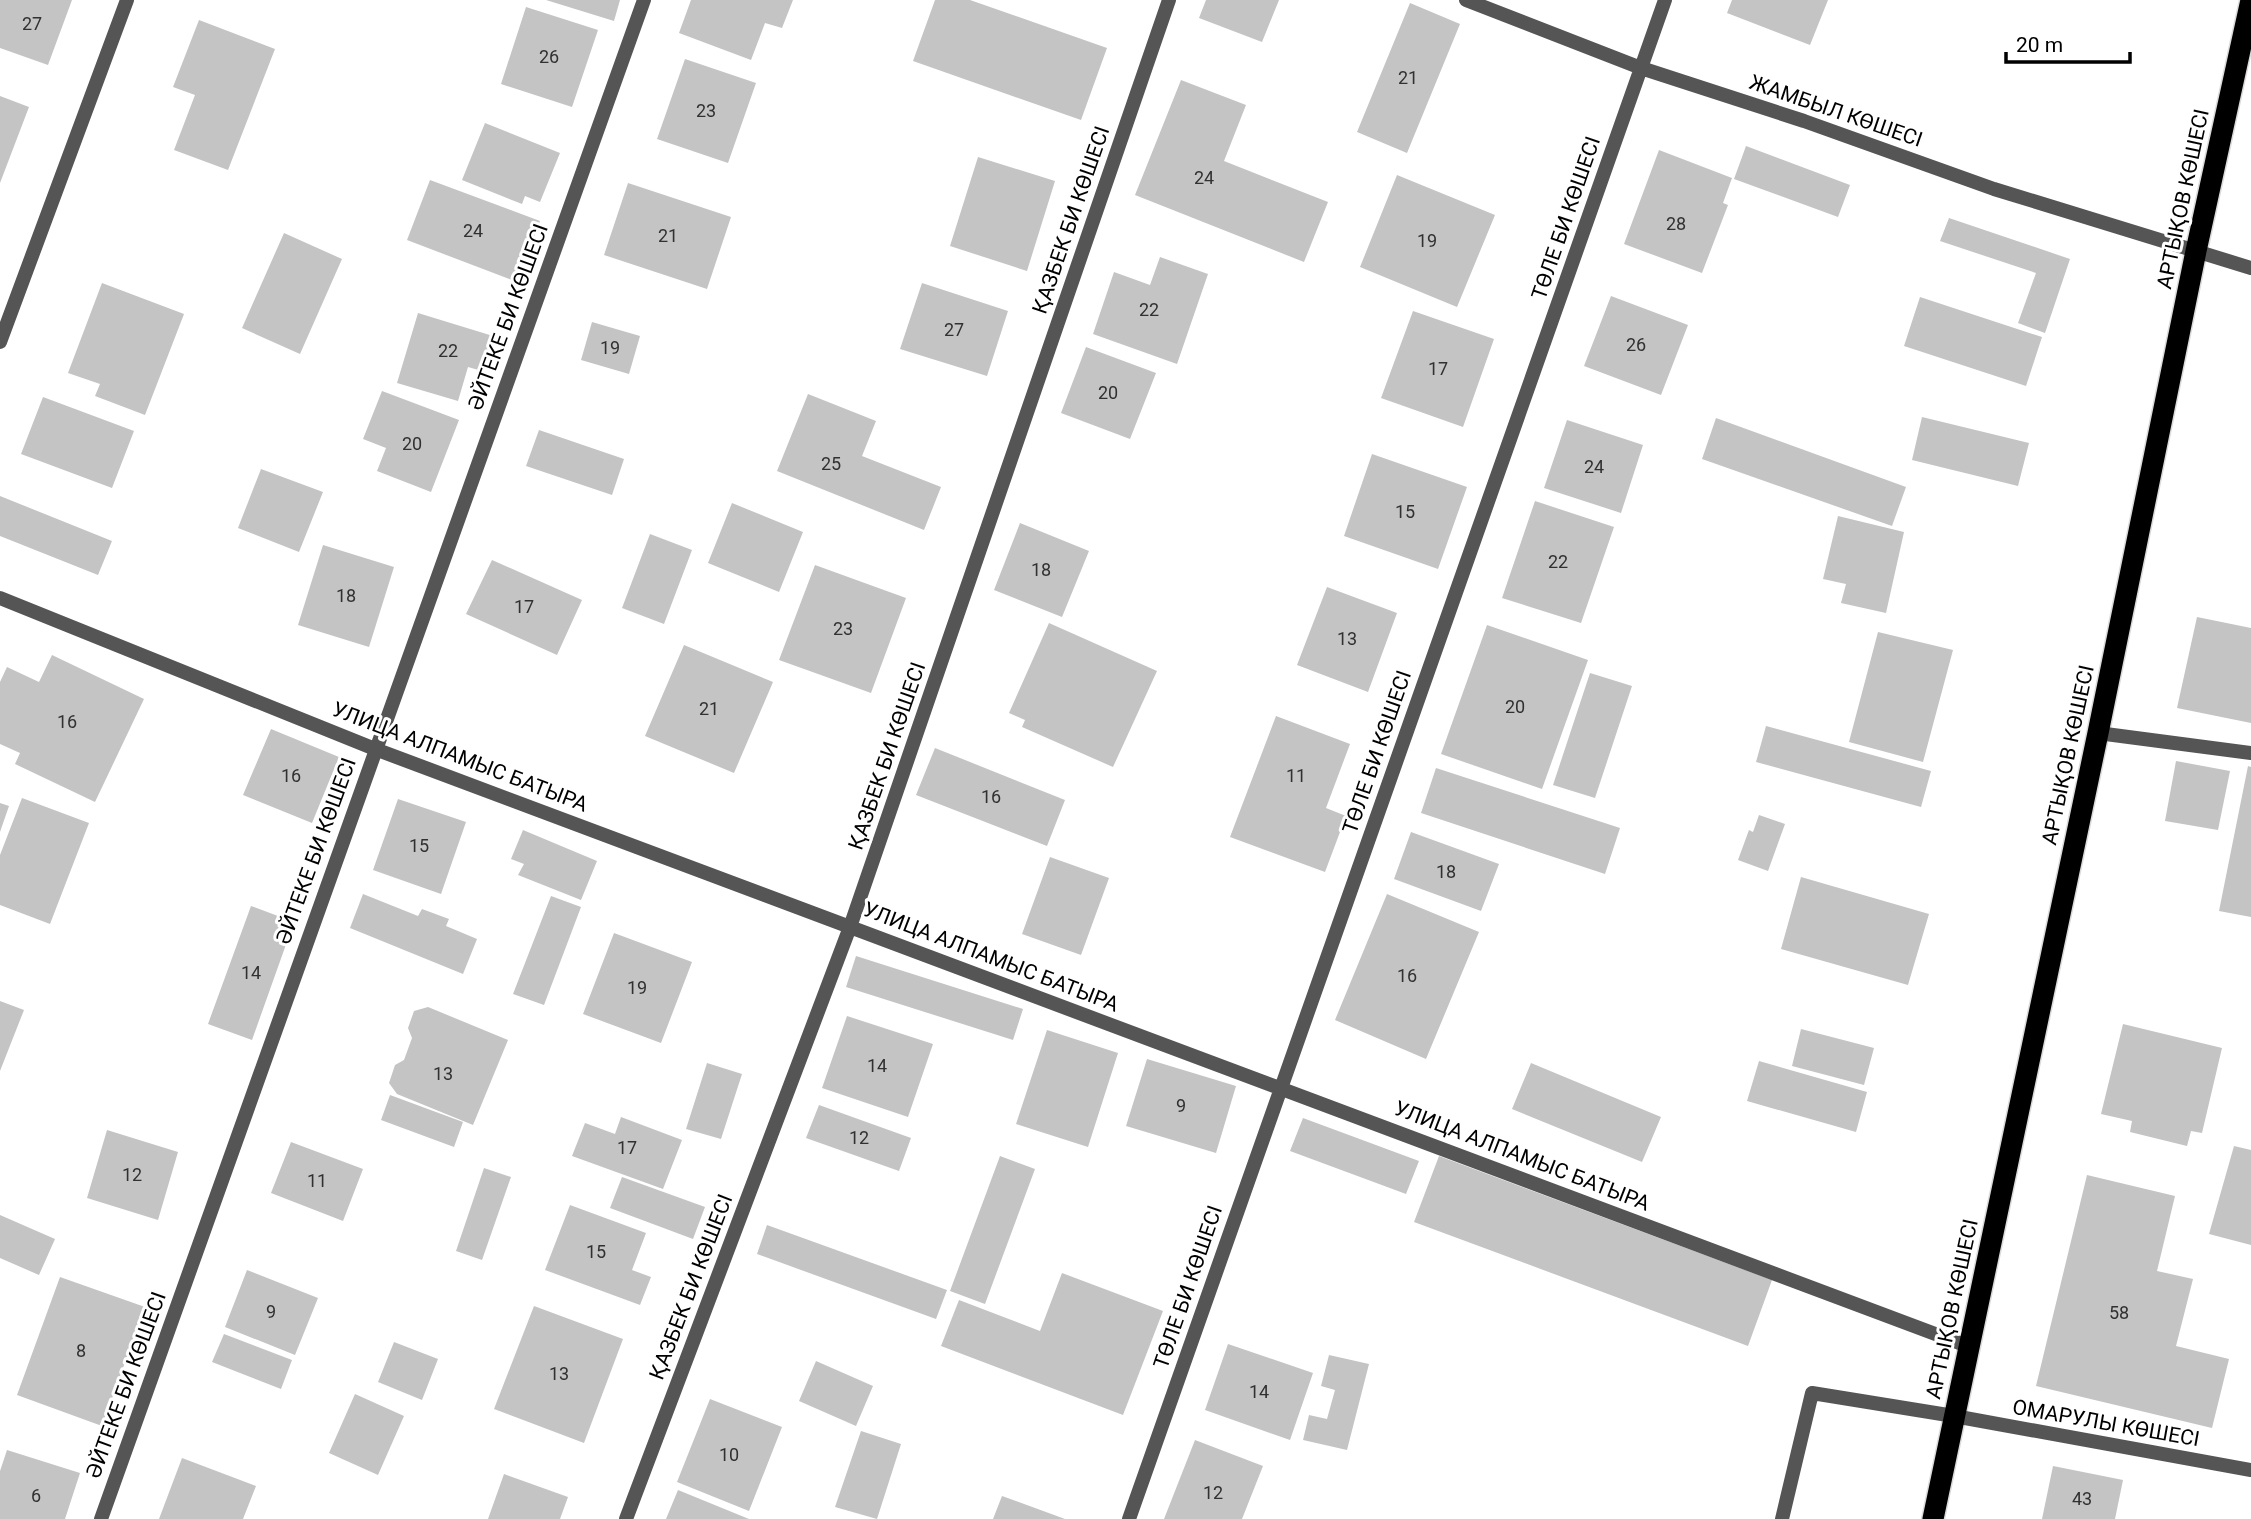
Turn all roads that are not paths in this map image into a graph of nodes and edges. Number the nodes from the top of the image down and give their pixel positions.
1 (127, 0) edge
2 (644, 0) edge
3 (1168, 0) edge
4 (1466, 0) edge
5 (1665, 0) edge
6 (2251, 0) edge
7 (1641, 68) junction
8 (2196, 251) junction
9 (2251, 268) edge
10 (0, 342) edge
11 (0, 598) edge
12 (2098, 733) junction
13 (375, 748) junction
14 (2251, 753) edge
15 (850, 926) junction
16 (1281, 1088) junction
17 (1970, 1347) junction
18 (1954, 1416) junction
19 (2251, 1470) edge
20 (101, 1519) edge
21 (626, 1519) edge
22 (1129, 1519) edge
23 (1782, 1519) edge
24 (1933, 1519) edge

1 - 10 street
2 - 13 street, ӘЙТЕКЕ БИ КӨШЕСІ
3 - 15 street, ҚАЗБЕК БИ КӨШЕСІ
4 - 7 street, ЖАМБЫЛ КӨШЕСІ
5 - 7 street, ТӨЛЕ БИ КӨШЕСІ
6 - 8 highway, АРТЫҚОВ КӨШЕСІ
7 - 8 street, ЖАМБЫЛ КӨШЕСІ
7 - 16 street, ТӨЛЕ БИ КӨШЕСІ
8 - 9 street, ЖАМБЫЛ КӨШЕСІ
8 - 12 highway, АРТЫҚОВ КӨШЕСІ
11 - 13 street, УЛИЦА АЛПАМЫС БАТЫРА
12 - 14 street
12 - 17 highway, АРТЫҚОВ КӨШЕСІ
13 - 15 street, УЛИЦА АЛПАМЫС БАТЫРА
13 - 20 street, ӘЙТЕКЕ БИ КӨШЕСІ
15 - 16 street, УЛИЦА АЛПАМЫС БАТЫРА
15 - 21 street, ҚАЗБЕК БИ КӨШЕСІ
16 - 17 street, УЛИЦА АЛПАМЫС БАТЫРА
16 - 22 street, ТӨЛЕ БИ КӨШЕСІ
17 - 18 highway, АРТЫҚОВ КӨШЕСІ
18 - 19 street, ОМАРУЛЫ КӨШЕСІ
18 - 23 street, ОМАРУЛЫ КӨШЕСІ
18 - 24 highway, АРТЫҚОВ КӨШЕСІ

